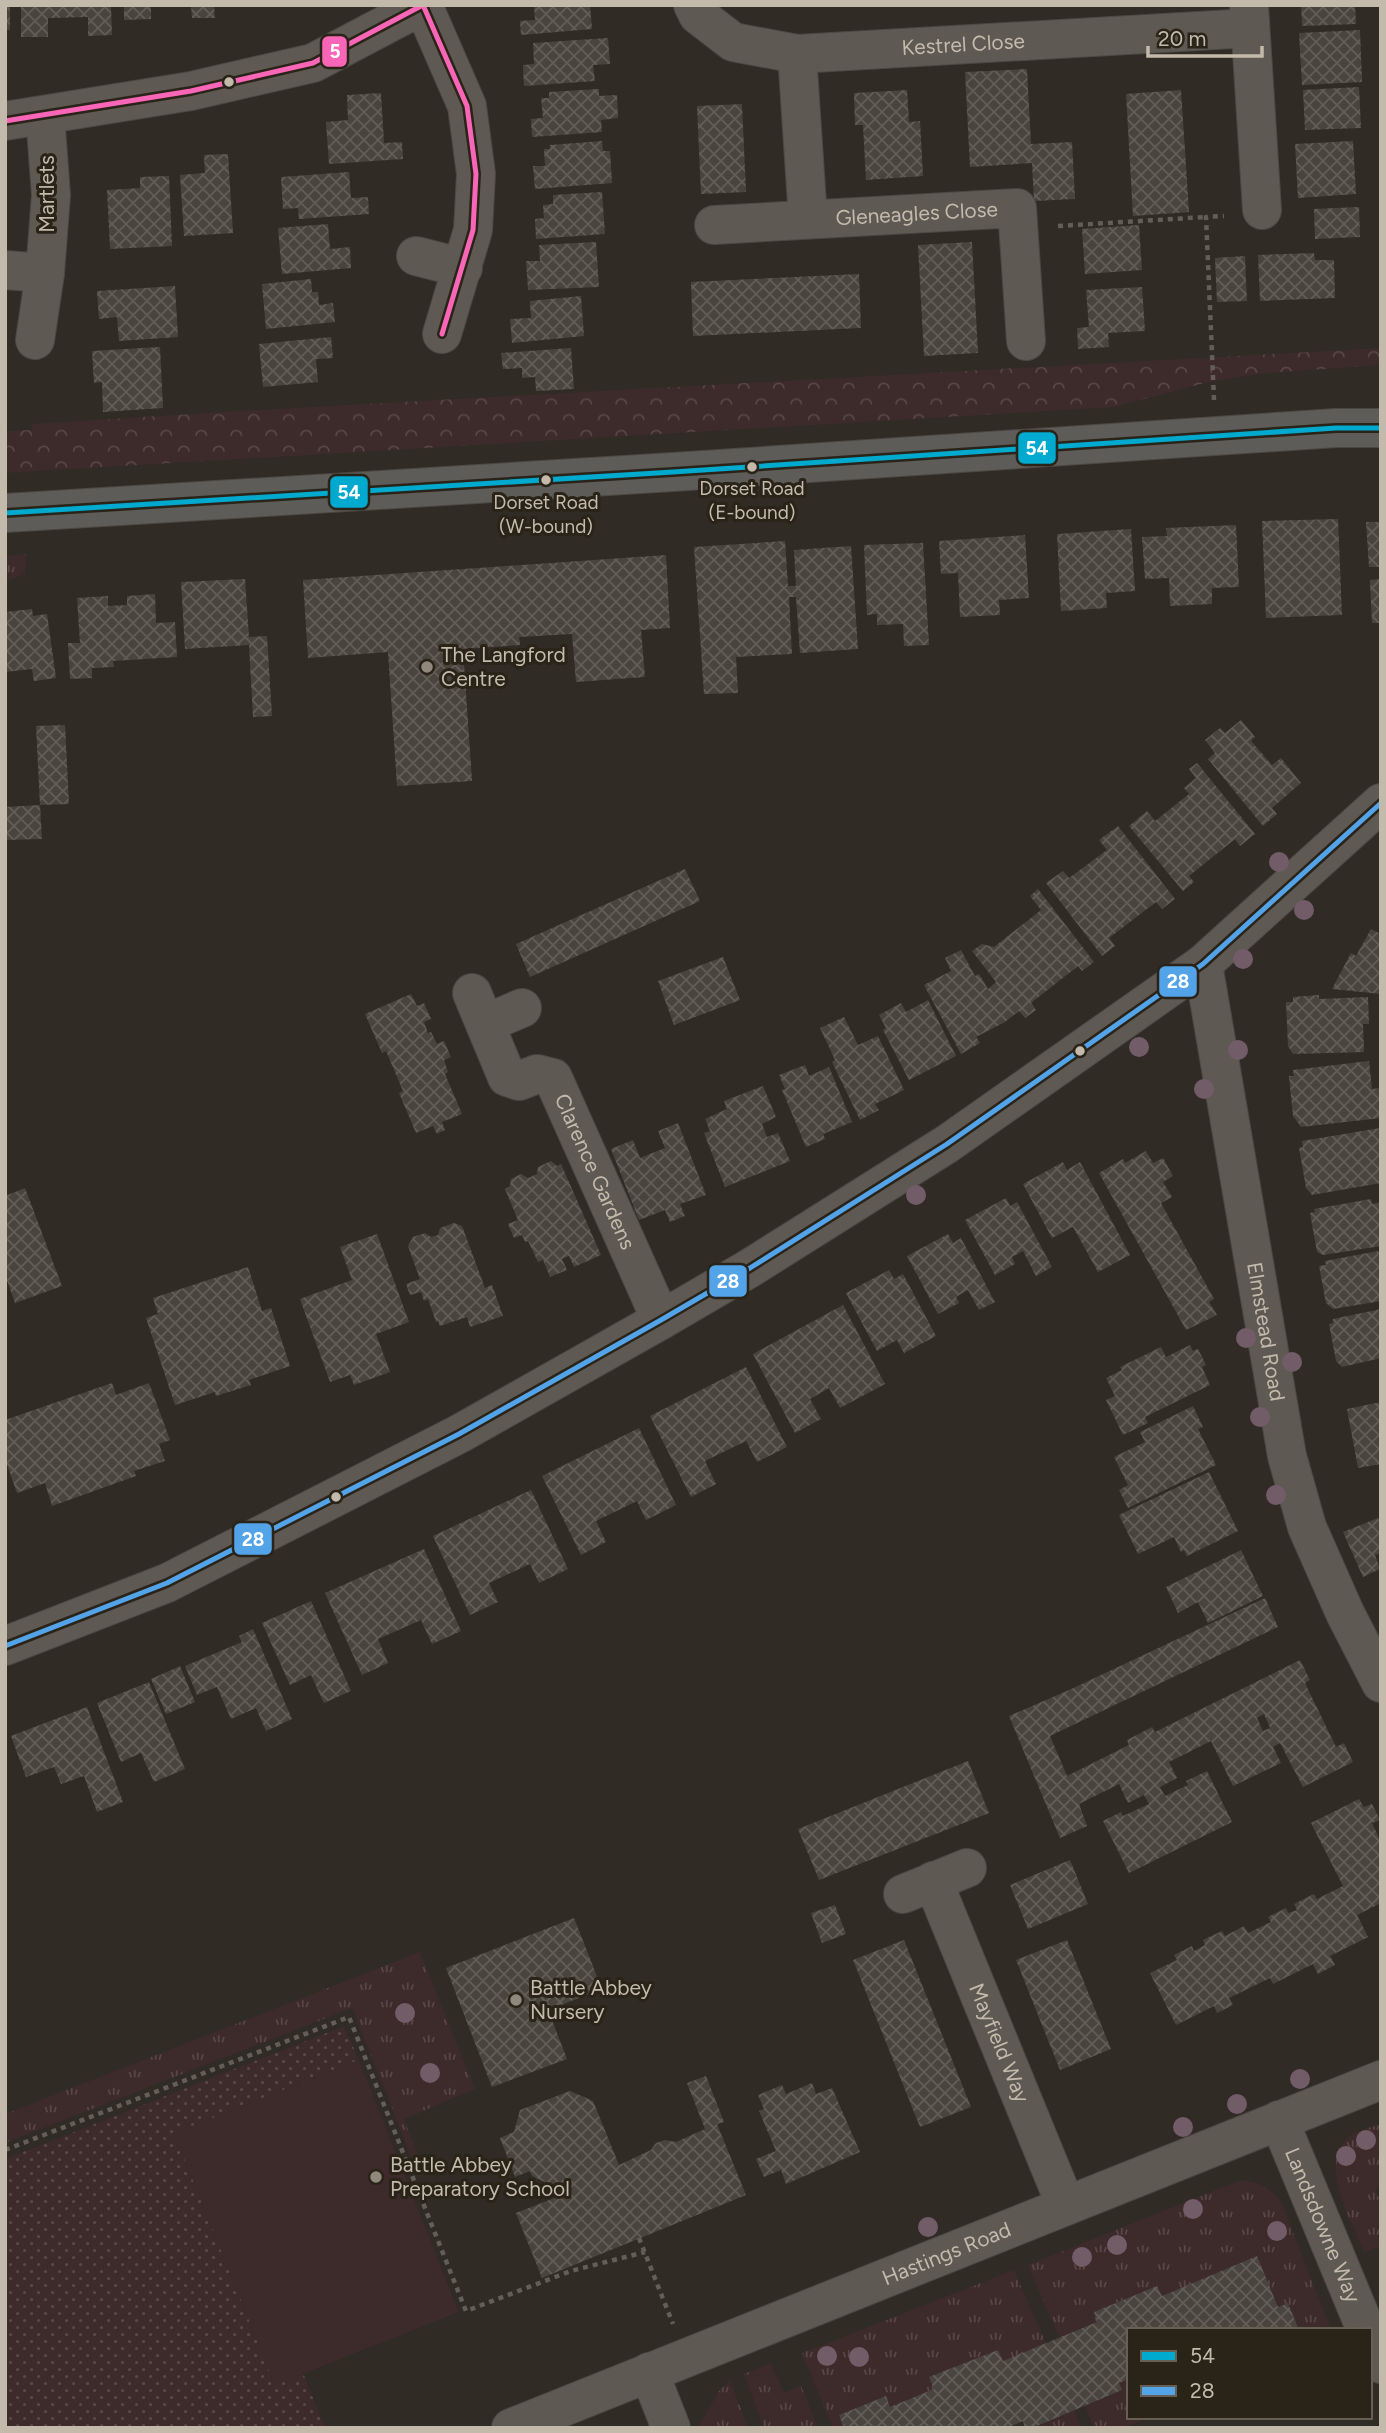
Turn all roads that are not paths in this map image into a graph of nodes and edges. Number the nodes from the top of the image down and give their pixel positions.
1 (424, 5) edge
2 (693, 5) edge
3 (1249, 17) edge
4 (797, 54) junction
5 (45, 115) junction
6 (5, 121) edge
7 (1262, 210) road end
8 (808, 219) junction
9 (714, 225) dead end
10 (416, 256) dead end
11 (463, 268) junction
12 (5, 270) edge
13 (45, 273) junction
14 (442, 334) dead end
15 (35, 340) dead end
16 (1026, 341) dead end
17 (1381, 428) edge
18 (5, 513) edge
19 (1381, 803) edge
20 (1203, 964) junction
21 (522, 1008) dead end
22 (662, 1321) junction
23 (5, 1646) edge
24 (1381, 1683) edge
25 (934, 1881) dead end
26 (1381, 2080) edge
27 (1279, 2120) junction
28 (1066, 2206) junction
29 (1365, 2328) edge
30 (1372, 2344) edge
31 (1381, 2364) edge
32 (649, 2372) junction
33 (511, 2428) edge
34 (671, 2428) edge

1 - 5 street
1 - 11 street
2 - 4 street, Kestrel Close
3 - 4 street, Kestrel Close
3 - 7 street
4 - 8 street, Gleneagles Close
5 - 6 street
5 - 13 street, Martlets
8 - 9 street, Gleneagles Close
8 - 16 street, Gleneagles Close
10 - 11 street
11 - 14 street
12 - 13 street
13 - 15 street, Martlets
17 - 18 highway
19 - 20 street
20 - 22 street
20 - 24 street, Elmstead Road
21 - 22 street, Clarence Gardens
22 - 23 street
25 - 28 street, Mayfield Way
26 - 27 street, Hastings Road
27 - 28 street, Hastings Road
27 - 29 street, Landsdowne Way
28 - 32 street, Hastings Road
30 - 31 street
32 - 33 street, Hastings Road
32 - 34 street

